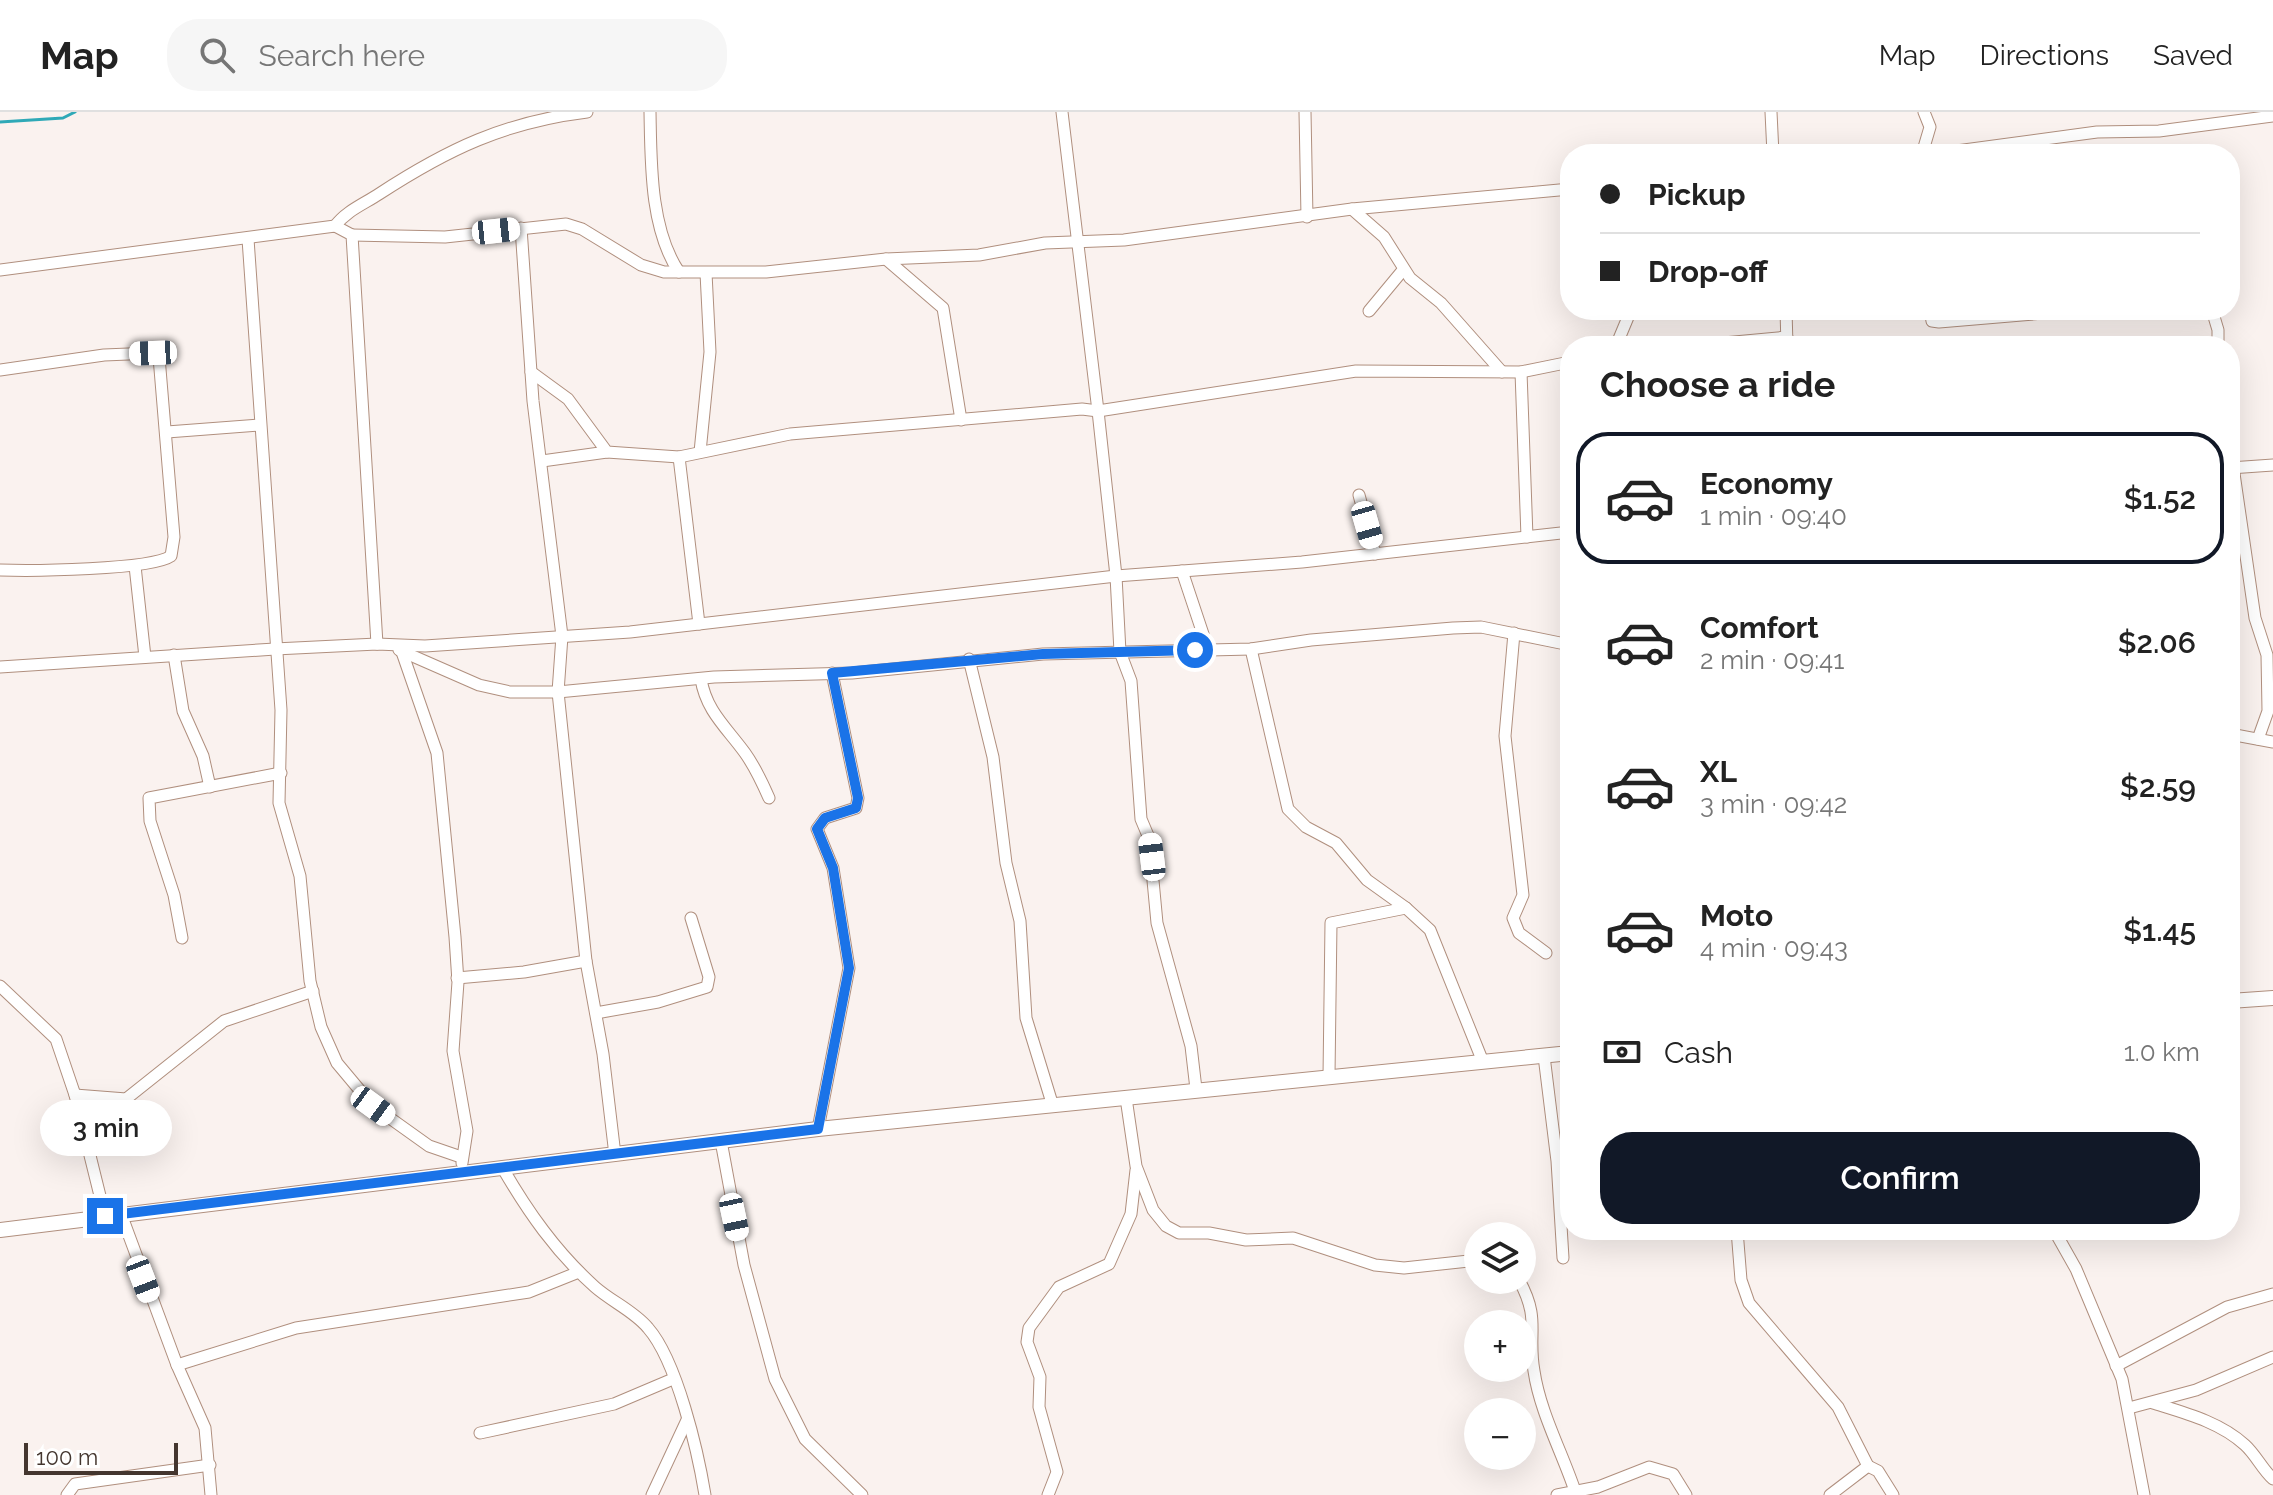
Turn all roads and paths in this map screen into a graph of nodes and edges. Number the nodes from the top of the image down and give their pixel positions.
1 (587, 112) edge
2 (650, 112) edge
3 (1062, 112) edge
4 (1305, 112) edge
5 (1771, 112) edge
6 (1924, 112) edge
7 (557, 114) edge
8 (2273, 116) edge
9 (1773, 144) edge
10 (1925, 144) edge
11 (2008, 144) edge
12 (1560, 190) edge
13 (1352, 209) junction
14 (1307, 217) junction
15 (335, 226) junction
16 (521, 228) junction
17 (352, 235) junction
18 (248, 239) junction
19 (1079, 243) junction
20 (886, 259) junction
21 (0, 270) edge
22 (1403, 270) junction
23 (679, 272) junction
24 (706, 273) junction
25 (1369, 311) dead end
26 (1932, 320) edge
27 (1962, 320) edge
28 (1560, 364) edge
29 (0, 370) edge
30 (531, 372) junction
31 (1502, 372) junction
32 (1521, 372) junction
33 (1098, 411) junction
34 (961, 420) junction
35 (260, 425) junction
36 (167, 432) junction
37 (607, 452) junction
38 (700, 452) junction
39 (679, 457) junction
40 (542, 461) junction
41 (2273, 465) edge
42 (2240, 467) edge
43 (1359, 495) dead end
44 (2240, 520) edge
45 (1560, 533) edge
46 (1527, 537) junction
47 (1375, 554) junction
48 (135, 566) junction
49 (0, 570) edge
50 (1182, 571) junction
51 (1116, 576) junction
52 (699, 624) junction
53 (1514, 633) junction
54 (562, 636) junction
55 (1560, 643) edge
56 (377, 644) junction
57 (275, 649) junction
58 (1208, 649) junction
59 (1251, 649) junction
60 (399, 650) junction
61 (1120, 652) junction
62 (174, 655) junction
63 (145, 657) junction
64 (969, 659) junction
65 (0, 667) edge
66 (832, 673) junction
67 (701, 679) junction
68 (558, 692) junction
69 (2240, 736) edge
70 (2258, 739) junction
71 (2273, 742) edge
72 (281, 773) junction
73 (210, 787) junction
74 (769, 798) dead end
75 (1406, 908) junction
76 (691, 918) dead end
77 (182, 938) dead end
78 (1546, 953) dead end
79 (586, 961) junction
80 (457, 978) junction
81 (0, 986) edge
82 (313, 991) junction
83 (2273, 998) edge
84 (2240, 1000) edge
85 (596, 1013) junction
86 (1560, 1054) edge
87 (1544, 1056) junction
88 (1483, 1062) junction
89 (1329, 1076) junction
90 (1196, 1089) junction
91 (75, 1095) junction
92 (1126, 1098) junction
93 (1052, 1103) junction
94 (818, 1129) junction
95 (721, 1141) junction
96 (615, 1155) junction
97 (462, 1164) junction
98 (1136, 1166) junction
99 (502, 1167) junction
100 (1560, 1210) edge
101 (121, 1214) junction
102 (105, 1216) junction
103 (0, 1230) edge
104 (1562, 1240) edge
105 (1738, 1240) edge
106 (2060, 1240) edge
107 (1563, 1258) dead end
108 (1464, 1262) edge
109 (579, 1272) junction
110 (1526, 1294) edge
111 (2273, 1294) edge
112 (2273, 1357) edge
113 (177, 1365) junction
114 (2116, 1366) junction
115 (673, 1379) junction
116 (2153, 1403) junction
117 (2129, 1408) junction
118 (687, 1419) junction
119 (480, 1433) dead end
120 (210, 1465) junction
121 (1868, 1466) junction
122 (2273, 1479) edge
123 (1575, 1491) junction
124 (67, 1495) edge
125 (211, 1495) edge
126 (652, 1495) edge
127 (705, 1495) edge
128 (862, 1495) edge
129 (1048, 1495) edge
130 (1557, 1495) edge
131 (1686, 1495) edge
132 (1830, 1495) edge
133 (1893, 1495) edge
134 (2144, 1495) edge

1 - 7 street
2 - 23 street
3 - 19 street
4 - 14 street
5 - 9 street
6 - 10 street
7 - 15 street
8 - 11 street
12 - 13 street
13 - 14 street
13 - 22 street
14 - 19 street
15 - 17 street
15 - 18 street
16 - 17 street
16 - 23 street
16 - 30 street
17 - 56 street
18 - 21 street
18 - 35 street
19 - 20 street
19 - 33 street
20 - 24 street
20 - 34 street
22 - 25 street
22 - 31 street
23 - 24 street
24 - 38 street
26 - 27 street
28 - 32 street
29 - 36 street
30 - 37 street
30 - 40 street
31 - 32 street
31 - 33 street
32 - 46 street
33 - 34 street
33 - 51 street
34 - 38 street
35 - 36 street
35 - 57 street
36 - 48 street
37 - 39 street
37 - 40 street
38 - 39 street
39 - 52 street
40 - 54 street
41 - 42 street
43 - 47 street
44 - 70 street
45 - 46 street
46 - 47 street
47 - 50 street
48 - 49 street
48 - 63 street
50 - 51 street
50 - 58 street
51 - 52 street
51 - 61 street
52 - 54 street
53 - 55 street
53 - 59 street
53 - 78 street
54 - 60 street
54 - 68 street
56 - 57 street
56 - 60 street
57 - 62 street
57 - 72 street
58 - 59 street
58 - 61 street
59 - 75 street
60 - 68 street
60 - 80 street
61 - 64 street
61 - 90 street
62 - 63 street
62 - 73 street
63 - 65 street
64 - 66 street
64 - 93 street
66 - 67 street
66 - 94 street
67 - 68 street
67 - 74 street
68 - 79 street
69 - 70 street
70 - 71 street
72 - 73 street
72 - 82 street
73 - 77 street
75 - 88 street
75 - 89 street
76 - 85 street
79 - 80 street
79 - 85 street
80 - 97 street
81 - 91 street
82 - 91 street
82 - 97 street
83 - 84 street
85 - 96 street
86 - 87 street
87 - 88 street
87 - 100 street
88 - 89 street
89 - 90 street
90 - 92 street
91 - 102 street
92 - 93 street
92 - 98 street
93 - 94 street
94 - 95 street
95 - 96 street
95 - 128 street
96 - 99 street
97 - 99 street
97 - 101 street
98 - 108 street
98 - 129 street
99 - 109 street
101 - 102 street
101 - 113 street
102 - 103 street
104 - 107 street
105 - 121 street
106 - 114 street
109 - 113 street
109 - 115 street
110 - 123 street
111 - 114 street
112 - 116 street
113 - 120 street
114 - 117 street
115 - 118 street
115 - 119 street
116 - 117 street
116 - 122 street
117 - 134 street
118 - 126 street
118 - 127 street
120 - 124 street
120 - 125 street
121 - 132 street
121 - 133 street
123 - 130 street
123 - 131 street

